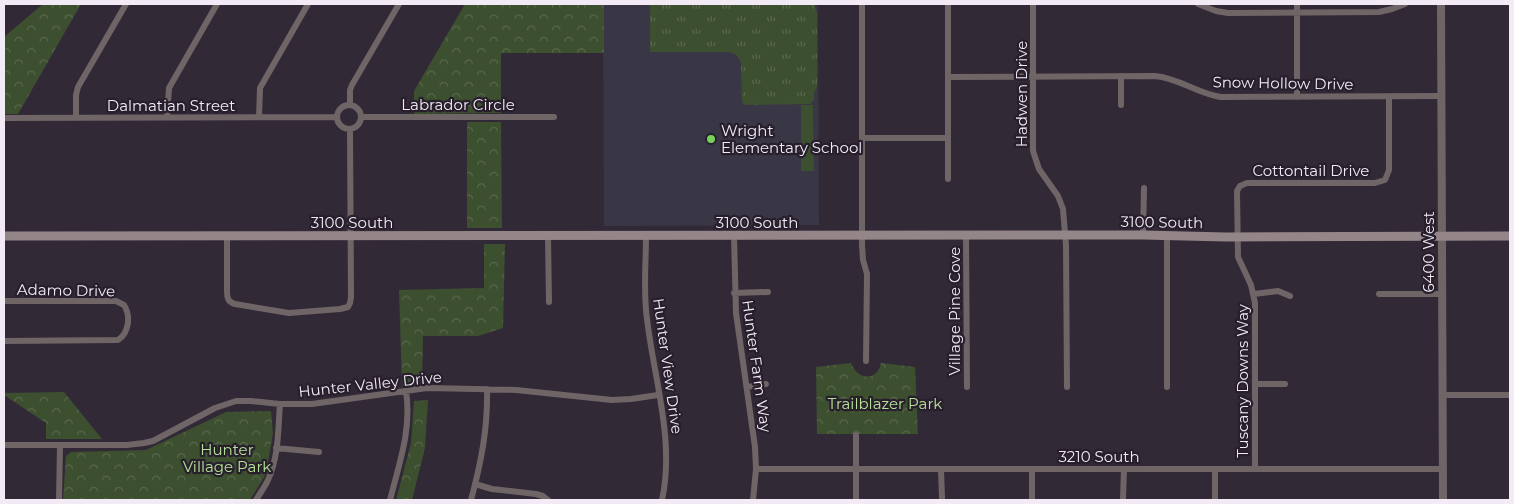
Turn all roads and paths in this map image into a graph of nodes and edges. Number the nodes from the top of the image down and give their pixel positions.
1 (126, 4) edge
2 (217, 4) edge
3 (308, 4) edge
4 (399, 4) edge
5 (862, 4) edge
6 (948, 4) edge
7 (1033, 4) edge
8 (1198, 4) edge
9 (1297, 4) edge
10 (1404, 4) edge
11 (1441, 4) edge
12 (1297, 12) junction
13 (1033, 76) junction
14 (1121, 76) junction
15 (948, 77) junction
16 (1441, 96) junction
17 (1297, 97) junction
18 (1388, 97) junction
19 (350, 105) junction
20 (1121, 105) dead end
21 (167, 117) junction
22 (259, 117) junction
23 (338, 117) junction
24 (361, 117) junction
25 (554, 117) dead end
26 (4, 118) edge
27 (76, 118) junction
28 (350, 129) junction
29 (862, 138) junction
30 (948, 138) junction
31 (948, 179) dead end
32 (1144, 188) dead end
33 (1239, 188) joint
34 (734, 235) junction
35 (862, 235) junction
36 (966, 235) junction
37 (1066, 235) junction
38 (1144, 235) junction
39 (1167, 235) junction
40 (4, 236) edge
41 (227, 236) junction
42 (350, 236) junction
43 (548, 236) junction
44 (646, 236) junction
45 (1442, 236) junction
46 (1510, 236) edge
47 (1236, 237) junction
48 (768, 292) dead end
49 (734, 293) junction
50 (1254, 294) junction
51 (1379, 294) dead end
52 (1442, 294) junction
53 (1290, 296) dead end
54 (4, 301) edge
55 (549, 302) dead end
56 (4, 341) edge
57 (866, 361) dead end
58 (766, 384) dead end
59 (1255, 384) junction
60 (1285, 384) dead end
61 (747, 387) junction
62 (967, 387) dead end
63 (1067, 387) dead end
64 (1167, 387) dead end
65 (487, 389) junction
66 (406, 391) junction
67 (658, 395) junction
68 (1442, 395) junction
69 (1510, 395) edge
70 (280, 404) junction
71 (856, 435) dead end
72 (4, 445) edge
73 (60, 445) junction
74 (276, 448) junction
75 (319, 452) dead end
76 (1443, 468) junction
77 (756, 469) junction
78 (856, 469) junction
79 (941, 469) junction
80 (1032, 469) junction
81 (1124, 469) junction
82 (1215, 469) junction
83 (1256, 469) junction
84 (475, 484) junction
85 (942, 498) dead end
86 (1215, 498) dead end
87 (1032, 499) edge
88 (1123, 499) dead end
89 (59, 500) edge
90 (256, 500) edge
91 (390, 500) edge
92 (471, 500) edge
93 (548, 500) edge
94 (662, 500) edge
95 (753, 500) edge
96 (856, 500) edge
97 (1443, 500) edge

1 - 27 street
2 - 21 street
3 - 22 street
4 - 19 street
5 - 29 street
6 - 15 street
7 - 13 street, Hadwen Drive
8 - 12 street
9 - 12 street
10 - 12 street
11 - 16 street, 6400 West
12 - 17 street
13 - 14 street, Snow Hollow Drive
13 - 15 street, Snow Hollow Drive
13 - 37 street, Hadwen Drive
14 - 17 street, Snow Hollow Drive
14 - 20 street
15 - 30 street
16 - 18 street, Snow Hollow Drive
16 - 45 street, 6400 West
17 - 18 street, Snow Hollow Drive
18 - 33 street, Cottontail Drive
19 - 23 street
19 - 24 street
21 - 22 street, Dalmatian Street
21 - 27 street, Dalmatian Street
22 - 23 street, Dalmatian Street
23 - 28 street
24 - 25 street, Labrador Circle
24 - 28 street
26 - 27 street, Dalmatian Street
28 - 42 street
29 - 30 street
29 - 35 street
30 - 31 street
32 - 38 street
33 - 47 street, Tuscany Downs Way
34 - 35 main road, 3100 South
34 - 44 main road, 3100 South
34 - 49 street, Hunter Farm Way
35 - 36 main road, 3100 South
35 - 57 street
36 - 37 main road, 3100 South
36 - 62 street, Village Pine Cove
37 - 38 main road, 3100 South
37 - 63 street, Hadwen Drive
38 - 39 main road, 3100 South
39 - 47 main road, 3100 South
39 - 64 street
40 - 41 main road, 3100 South
41 - 42 main road, 3100 South
41 - 42 street
42 - 43 main road, 3100 South
43 - 44 main road, 3100 South
43 - 55 street
44 - 67 street, Hunter View Drive
45 - 46 main road, 3100 South
45 - 47 main road, 3100 South
45 - 52 street, 6400 West
47 - 50 street, Tuscany Downs Way
48 - 49 street
49 - 61 street, Hunter Farm Way
50 - 53 street
50 - 59 street, Tuscany Downs Way
51 - 52 street
52 - 68 street, 6400 West
54 - 56 street, Adamo Drive
58 - 61 street
59 - 60 street
59 - 83 street, Tuscany Downs Way
61 - 77 street, Hunter Farm Way
65 - 66 street, Hunter Valley Drive
65 - 67 street, Hunter Valley Drive
65 - 84 street
66 - 70 street, Hunter Valley Drive
66 - 91 street
67 - 94 street, Hunter View Drive
68 - 69 street
68 - 76 street, 6400 West
70 - 73 street, Hunter Valley Drive
70 - 74 street
71 - 78 street
72 - 73 street, Hunter Valley Drive
73 - 89 street
74 - 75 street
74 - 90 street
76 - 83 street, 3210 South
76 - 97 street, 6400 West
77 - 78 street, 3210 South
77 - 95 street, Hunter Farm Way
78 - 79 street, 3210 South
78 - 96 street
79 - 80 street, 3210 South
79 - 85 street
80 - 81 street, 3210 South
80 - 87 street
81 - 82 street, 3210 South
81 - 88 street
82 - 83 street, 3210 South
82 - 86 street
84 - 92 street
84 - 93 street

